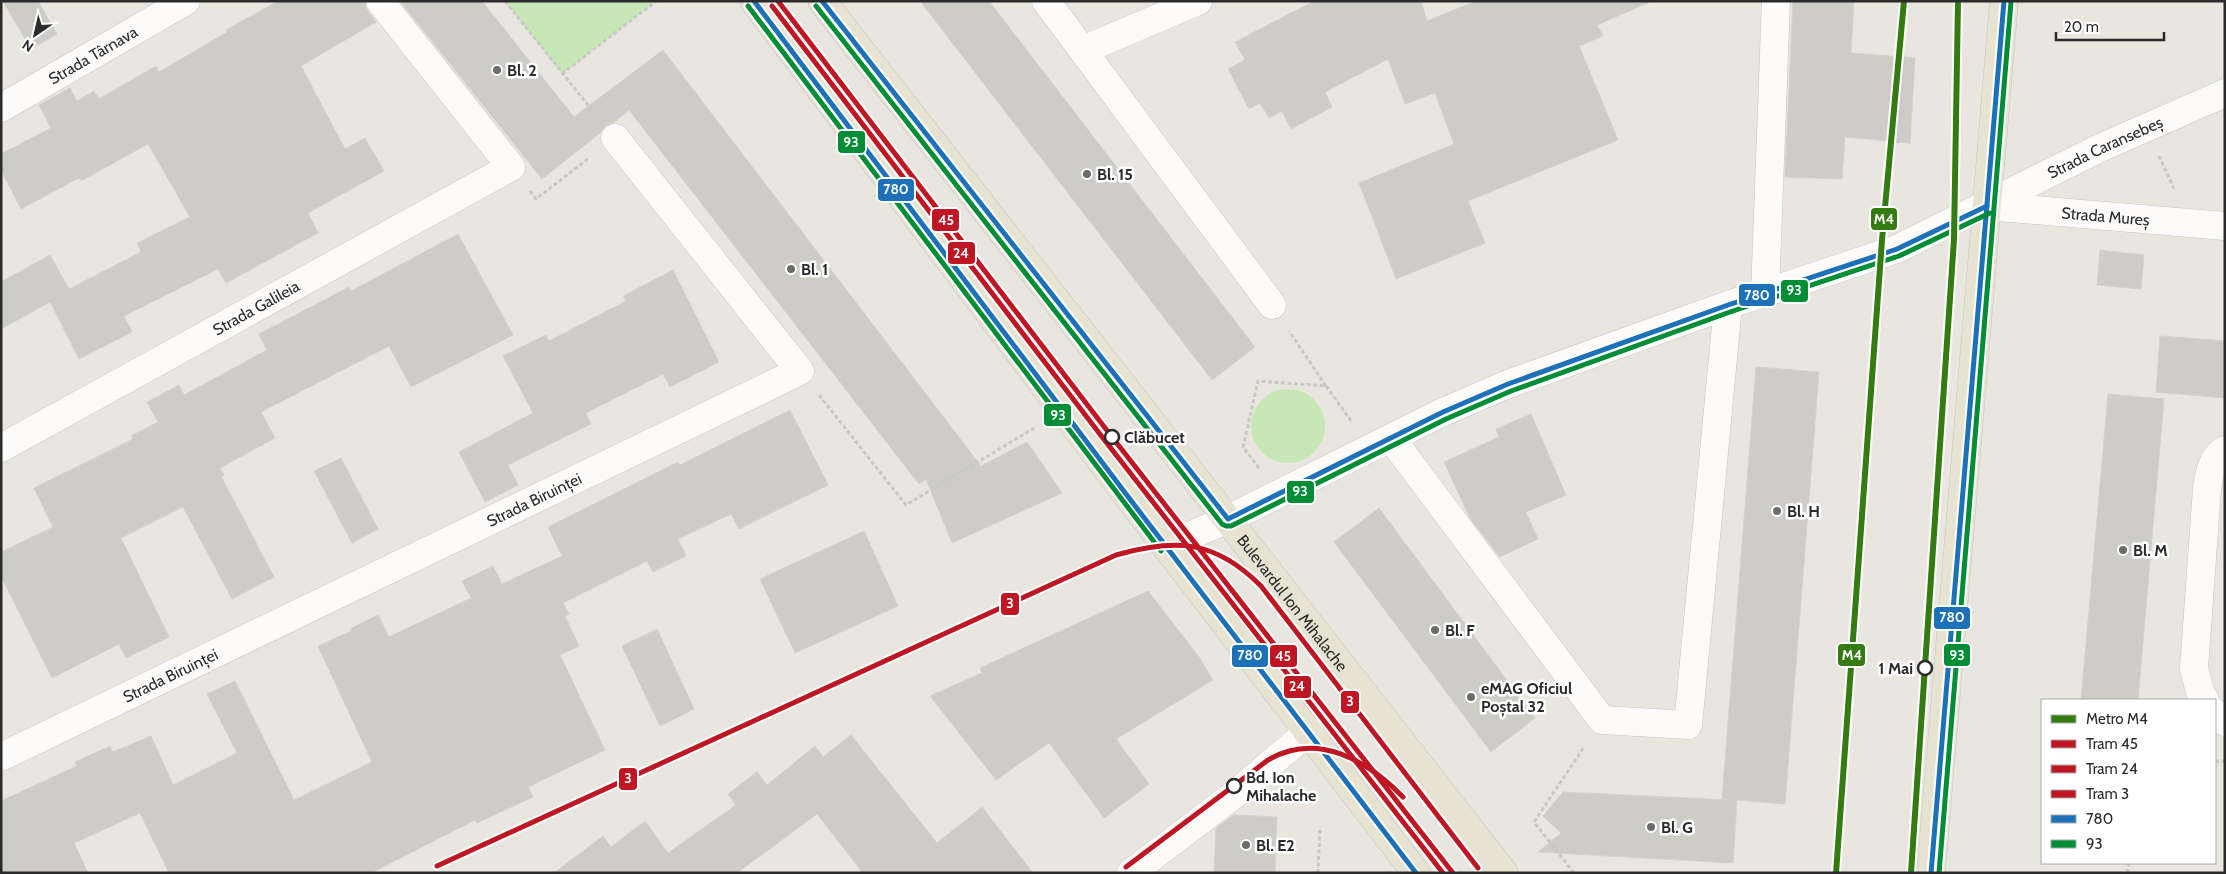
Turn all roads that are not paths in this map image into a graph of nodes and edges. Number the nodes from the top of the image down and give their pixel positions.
1 (186, 1) edge
2 (380, 1) edge
3 (754, 1) edge
4 (822, 1) edge
5 (1046, 1) edge
6 (1198, 1) edge
7 (1776, 1) edge
8 (2004, 1) edge
9 (1083, 50) junction
10 (2225, 93) edge
11 (1, 108) edge
12 (615, 138) road end
13 (1987, 206) junction
14 (2225, 226) edge
15 (1765, 293) junction
16 (1272, 305) road end
17 (1728, 305) junction
18 (1391, 438) junction
19 (1, 448) edge
20 (2225, 450) edge
21 (1228, 519) junction
22 (1167, 546) junction
23 (2204, 699) edge
24 (1309, 731) junction
25 (1, 757) edge
26 (1131, 873) edge
27 (1416, 873) edge
28 (1504, 873) edge
29 (1931, 873) edge

1 - 11 street, Strada Târnava
2 - 19 street, Strada Galileia
3 - 22 main road
4 - 21 main road, Bulevardul Ion Mihalache
5 - 9 street
6 - 9 street
7 - 15 street
8 - 13 main road
9 - 16 street
10 - 13 street, Strada Caransebeș
12 - 25 street, Strada Biruinței
13 - 14 street, Strada Mureș
13 - 15 street, Strada Caransebeș
13 - 29 main road
15 - 17 street, Strada Caransebeș
17 - 18 street, Strada Caransebeș
17 - 18 street
18 - 21 street, Strada Caransebeș
20 - 23 street
21 - 22 street
21 - 28 main road, Bulevardul Ion Mihalache
22 - 24 main road
24 - 26 street
24 - 27 main road

